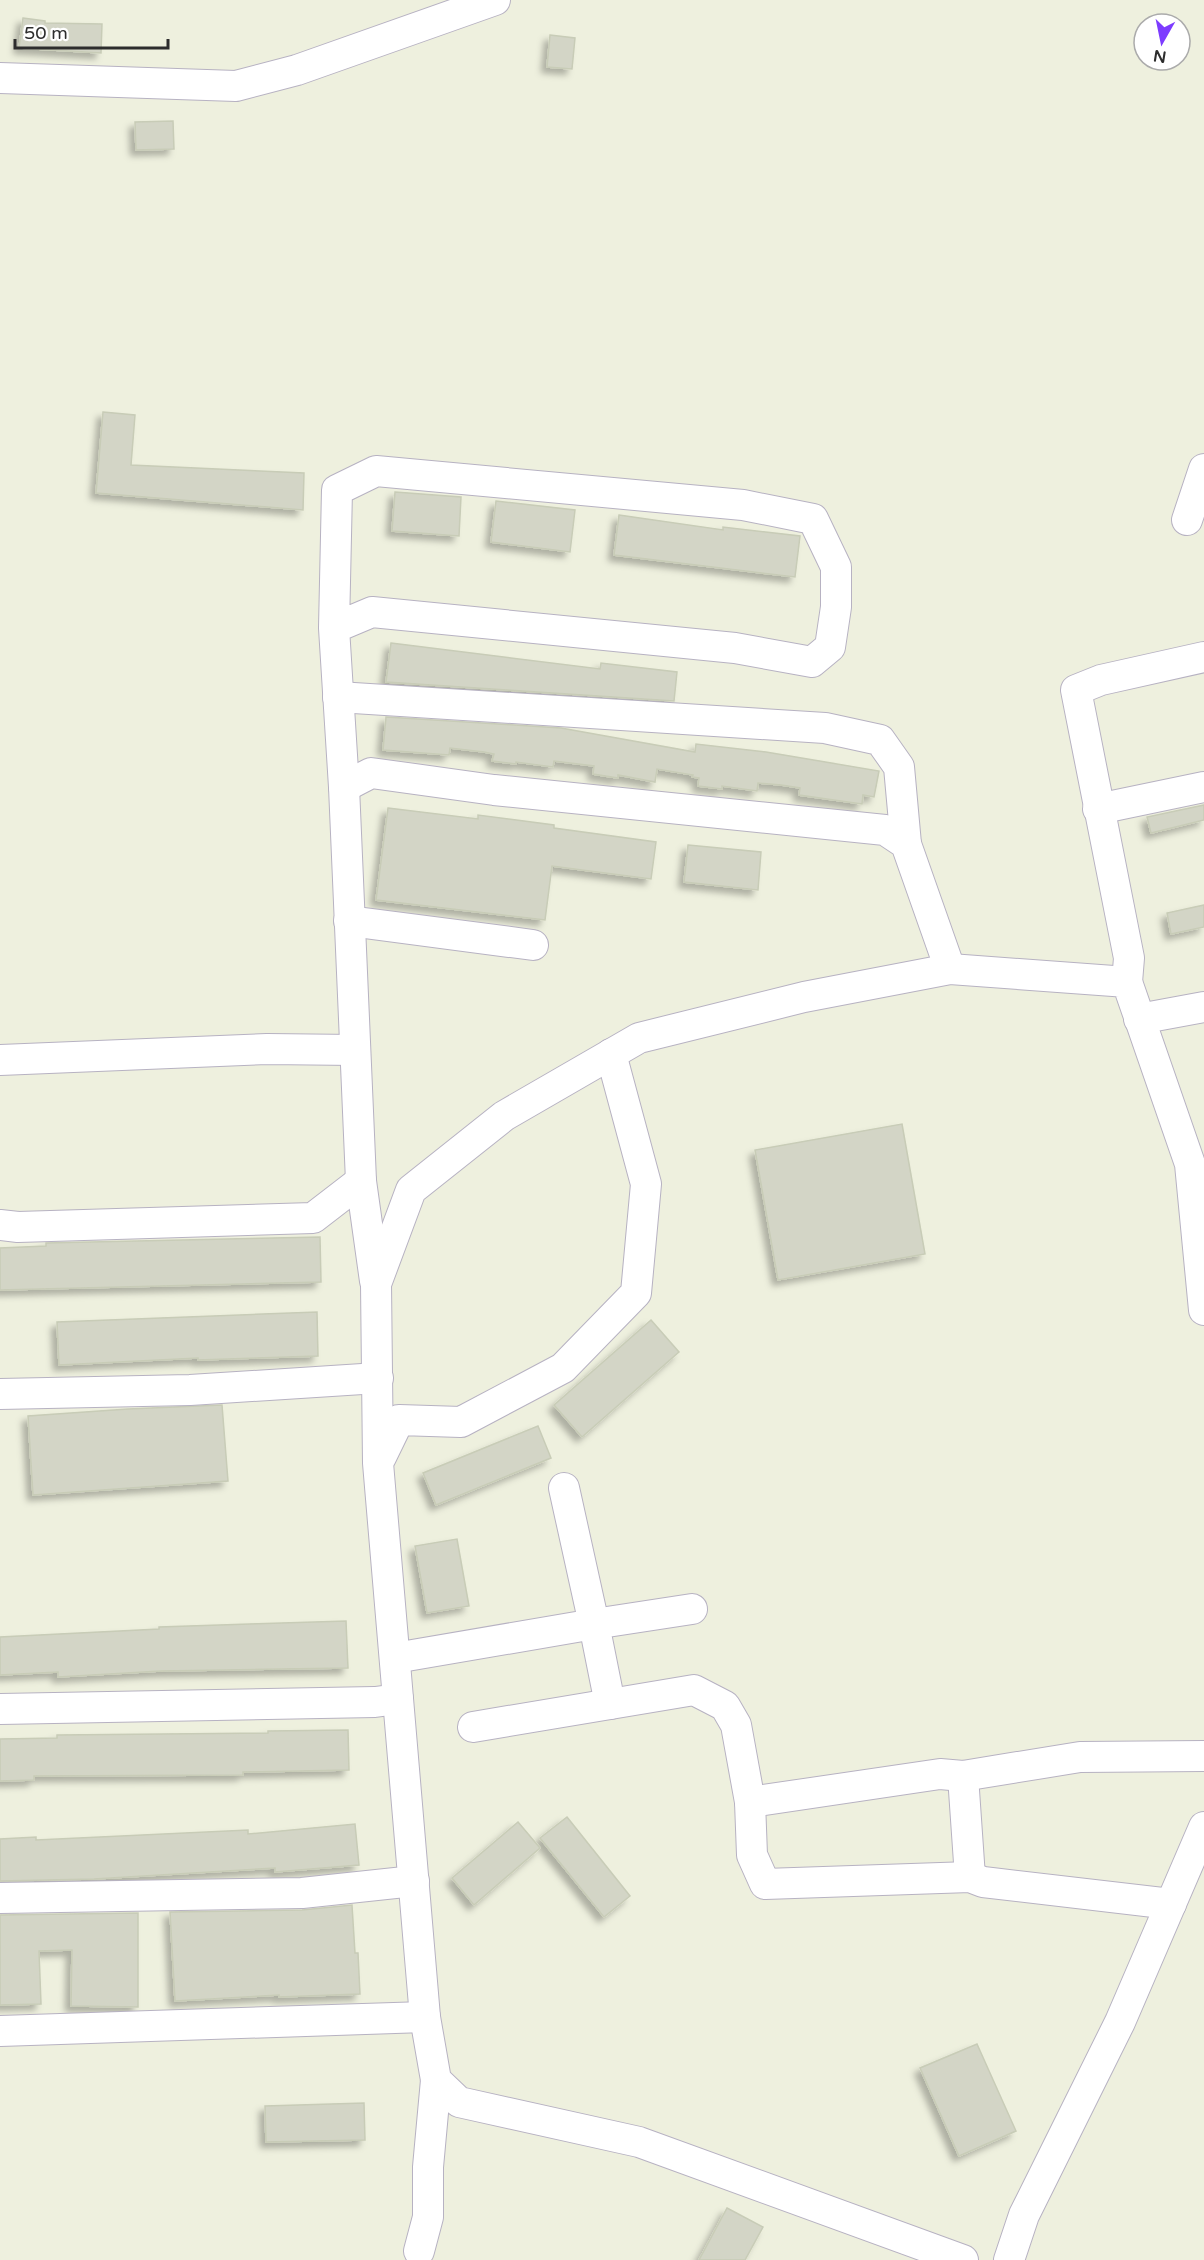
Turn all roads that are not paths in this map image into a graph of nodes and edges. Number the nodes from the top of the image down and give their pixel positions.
1 (495, 0) edge
2 (0, 78) edge
3 (1204, 469) edge
4 (1187, 520) dead end
5 (334, 628) junction
6 (1204, 657) edge
7 (338, 698) junction
8 (344, 787) junction
9 (1204, 787) edge
10 (1098, 809) junction
11 (906, 844) junction
12 (349, 921) junction
13 (533, 945) dead end
14 (950, 969) junction
15 (1127, 982) junction
16 (1204, 1007) edge
17 (1139, 1019) junction
18 (355, 1050) junction
19 (611, 1054) junction
20 (0, 1060) edge
21 (361, 1181) junction
22 (0, 1225) edge
23 (1201, 1242) edge
24 (376, 1284) junction
25 (1204, 1310) edge
26 (378, 1378) junction
27 (0, 1394) edge
28 (378, 1462) junction
29 (564, 1488) dead end
30 (692, 1609) dead end
31 (594, 1624) junction
32 (395, 1658) junction
33 (398, 1699) junction
34 (610, 1704) junction
35 (0, 1709) edge
36 (473, 1727) dead end
37 (1204, 1756) edge
38 (963, 1776) junction
39 (750, 1802) junction
40 (1204, 1827) edge
41 (970, 1877) junction
42 (414, 1881) junction
43 (0, 1898) edge
44 (1171, 1904) junction
45 (425, 2017) junction
46 (0, 2031) edge
47 (436, 2080) junction
48 (419, 2251) dead end
49 (927, 2254) edge
50 (963, 2260) edge
51 (1009, 2260) edge

1 - 2 street
3 - 4 street
5 - 5 street
5 - 7 street
6 - 10 street
7 - 8 street
7 - 11 street
8 - 11 street
8 - 12 street
9 - 10 street
10 - 15 street
11 - 14 street
12 - 13 street
12 - 18 street
14 - 15 street
14 - 19 street
15 - 17 street
16 - 17 street
17 - 23 street
18 - 20 street
18 - 21 street
19 - 24 street
19 - 28 street
21 - 22 street
21 - 24 street
23 - 25 street
24 - 26 street
26 - 27 street
26 - 28 street
28 - 32 street
29 - 31 street
30 - 31 street
31 - 32 street
31 - 34 street
32 - 33 street
33 - 35 street
33 - 42 street
34 - 36 street
34 - 39 street
37 - 38 street
38 - 39 street
38 - 41 street
39 - 41 street
40 - 44 street
41 - 44 street
42 - 43 street
42 - 45 street
44 - 51 street
45 - 46 street
45 - 47 street
47 - 48 street
47 - 49 street
49 - 50 street

